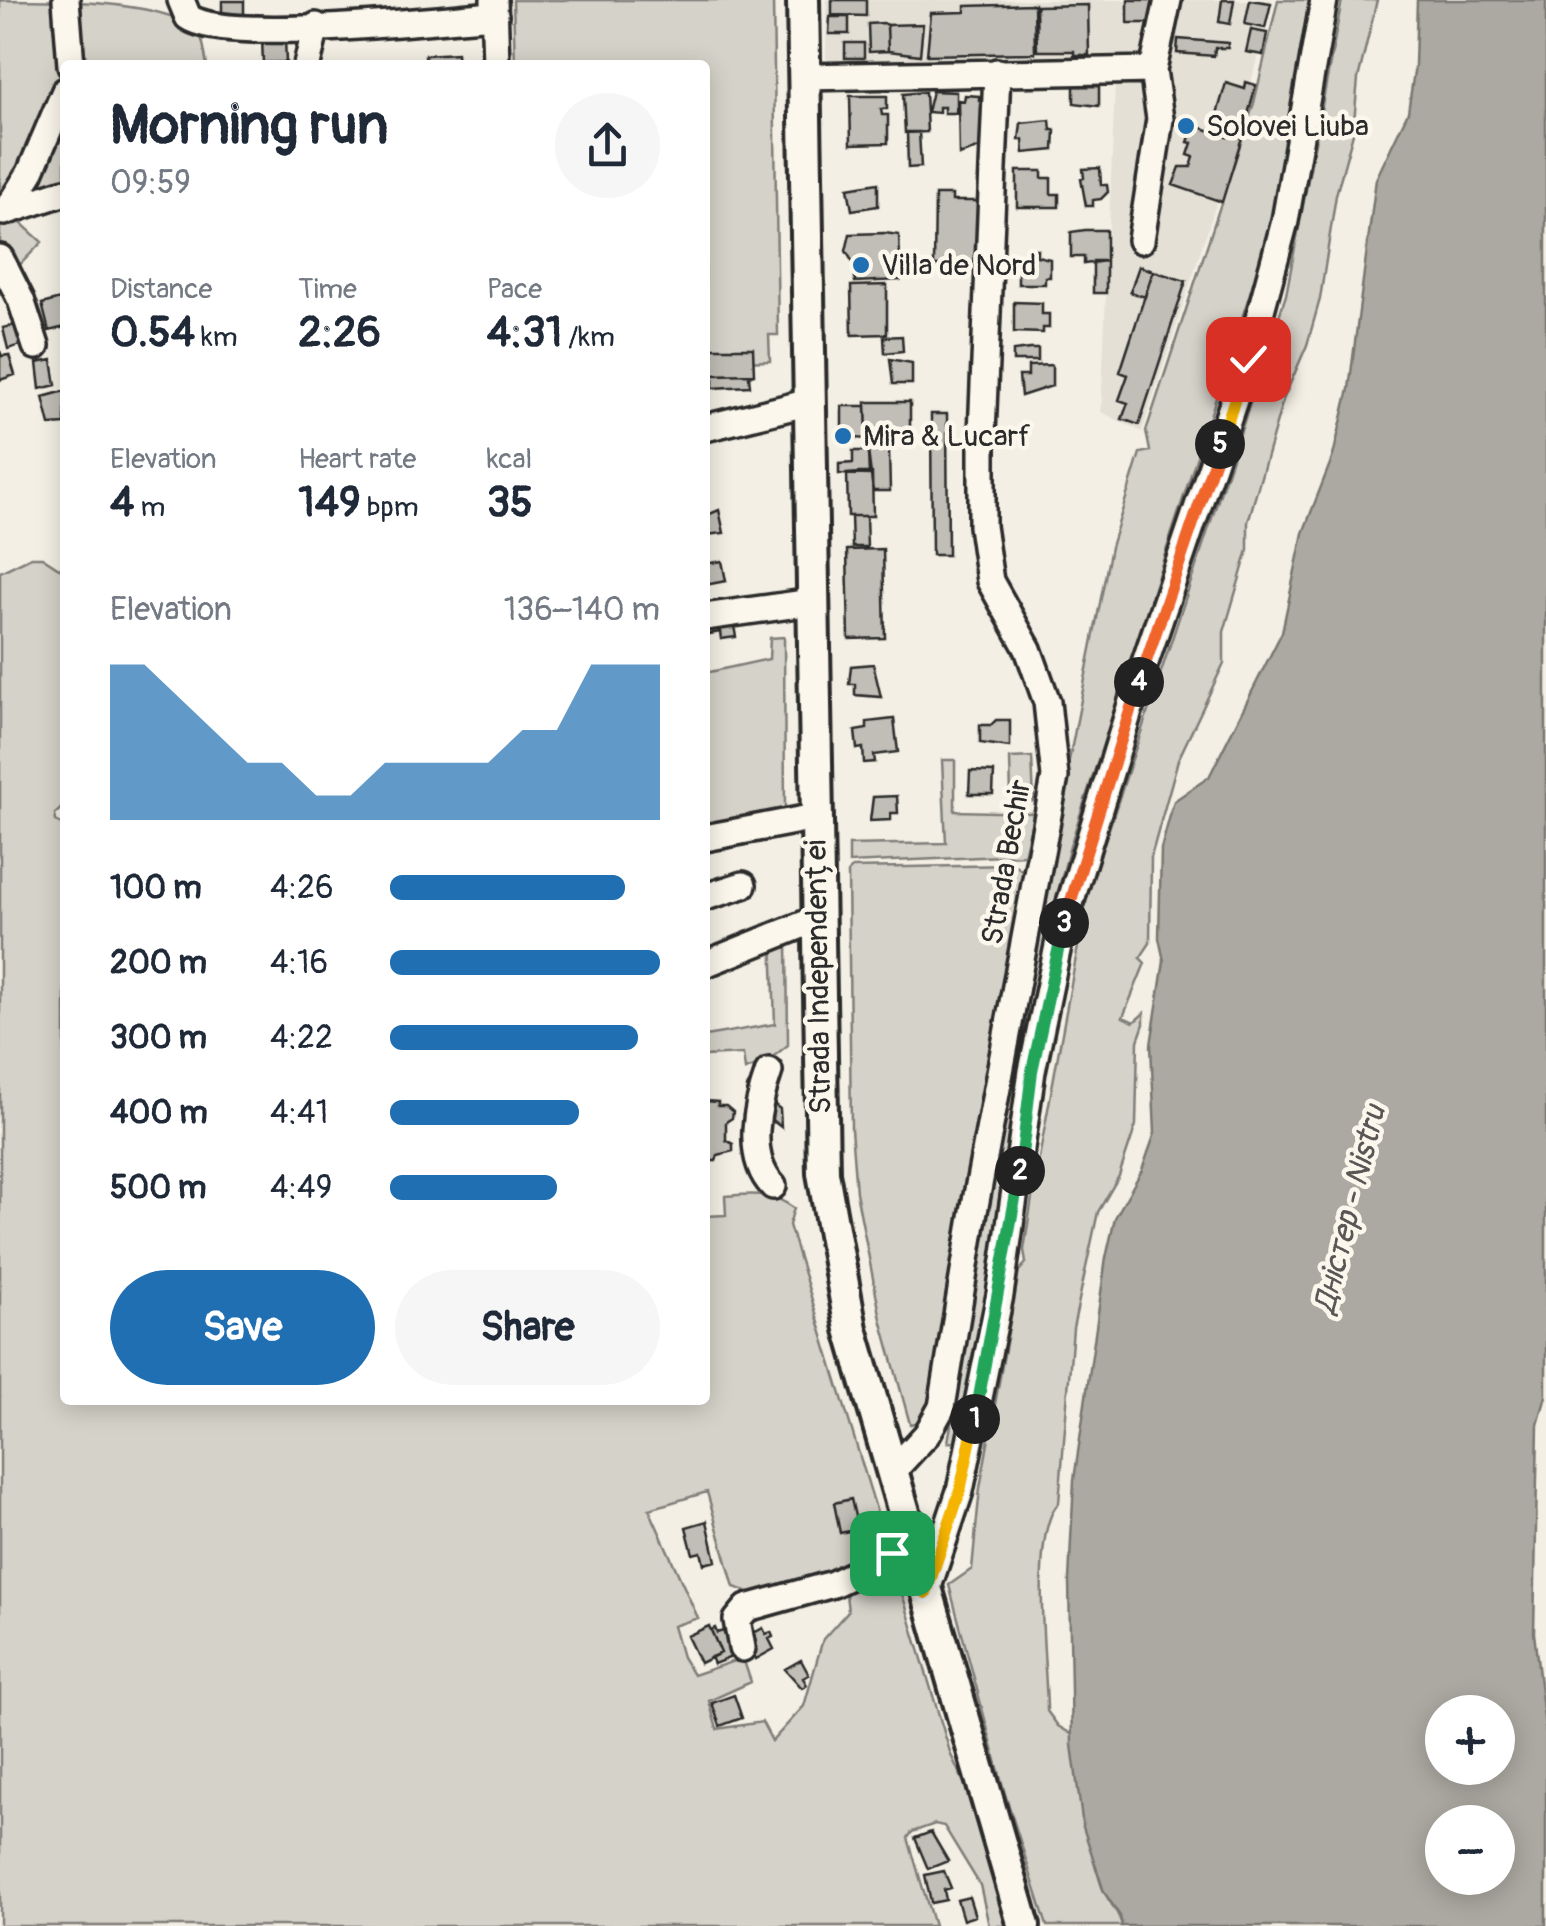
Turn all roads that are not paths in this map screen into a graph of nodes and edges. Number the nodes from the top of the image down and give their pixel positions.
1 (66, 0) edge
2 (181, 0) edge
3 (804, 0) edge
4 (1168, 0) edge
5 (1324, 0) edge
6 (494, 8) edge
7 (316, 26) junction
8 (71, 60) edge
9 (309, 60) edge
10 (496, 60) edge
11 (1153, 70) junction
12 (996, 72) junction
13 (803, 77) junction
14 (60, 103) edge
15 (60, 194) edge
16 (3, 213) edge
17 (1142, 240) dead end
18 (0, 258) edge
19 (36, 346) dead end
20 (810, 402) junction
21 (710, 427) edge
22 (812, 602) junction
23 (710, 617) edge
24 (815, 817) junction
25 (710, 837) edge
26 (742, 885) dead end
27 (710, 895) edge
28 (817, 919) junction
29 (710, 962) edge
30 (769, 1071) dead end
31 (773, 1186) dead end
32 (891, 1472) junction
33 (912, 1546) junction
34 (926, 1593) junction
35 (742, 1648) dead end
36 (1024, 1926) edge

1 - 8 street
2 - 7 street
3 - 13 main road, Strada Independenței
4 - 11 street
5 - 34 street
6 - 7 street
6 - 10 street
7 - 9 street
11 - 12 street
11 - 17 street
12 - 13 street
12 - 32 street, Strada Bechir
13 - 20 main road, Strada Independenței
14 - 16 street
15 - 16 street
18 - 19 street
20 - 21 street
20 - 22 main road, Strada Independenței
22 - 23 street
22 - 24 main road, Strada Independenței
24 - 25 street
24 - 28 main road, Strada Independenței
26 - 27 street
28 - 29 street
28 - 32 main road, Strada Independenței
30 - 31 street
32 - 33 main road, Strada Independenței
33 - 34 main road, Strada Independenței
33 - 35 street
34 - 36 main road, Strada Independenței

